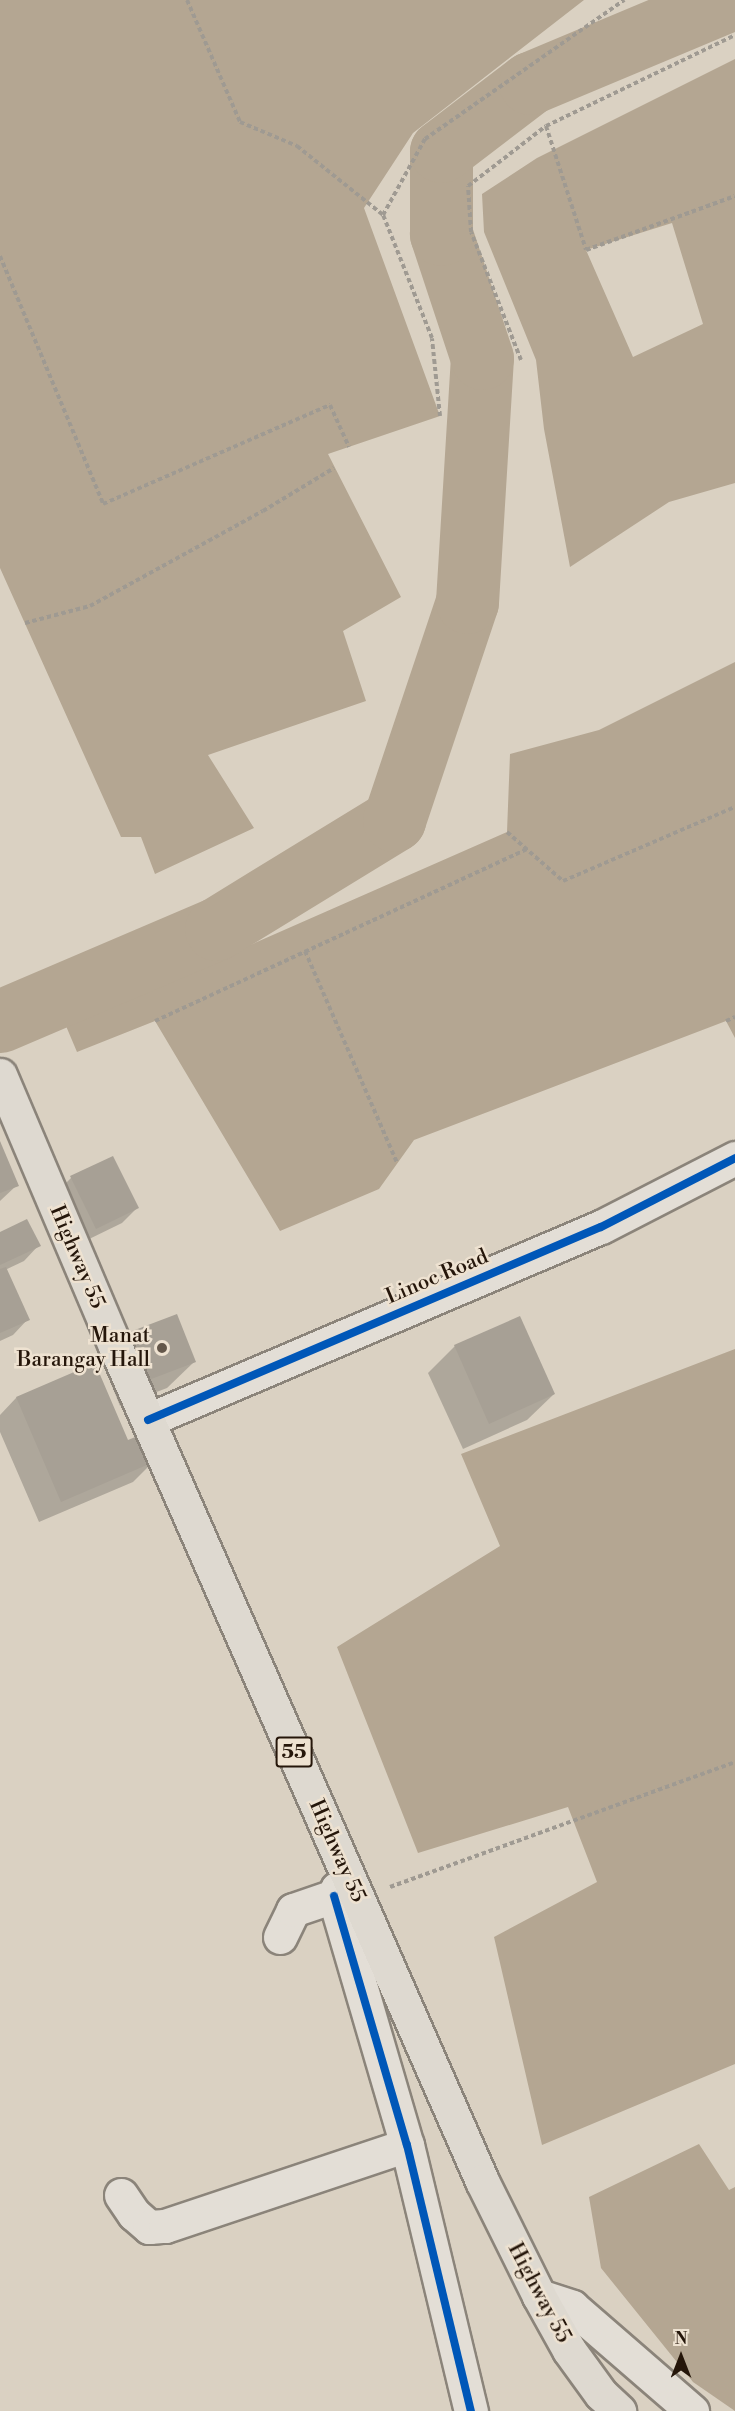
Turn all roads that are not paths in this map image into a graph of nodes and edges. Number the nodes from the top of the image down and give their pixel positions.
1 (0, 1075) edge
2 (735, 1158) edge
3 (148, 1420) junction
4 (348, 1893) junction
5 (280, 1937) dead end
6 (407, 2145) junction
7 (121, 2195) dead end
8 (539, 2296) junction
9 (471, 2411) edge
10 (619, 2411) edge
11 (692, 2411) edge

1 - 3 highway, Highway 55 / 55
2 - 3 street, Linoc Road
3 - 4 highway, Highway 55 / 55
4 - 5 street
4 - 6 street
4 - 8 highway, Highway 55 / 55
6 - 7 street
6 - 9 street
8 - 10 highway, Highway 55 / 55
8 - 11 street

